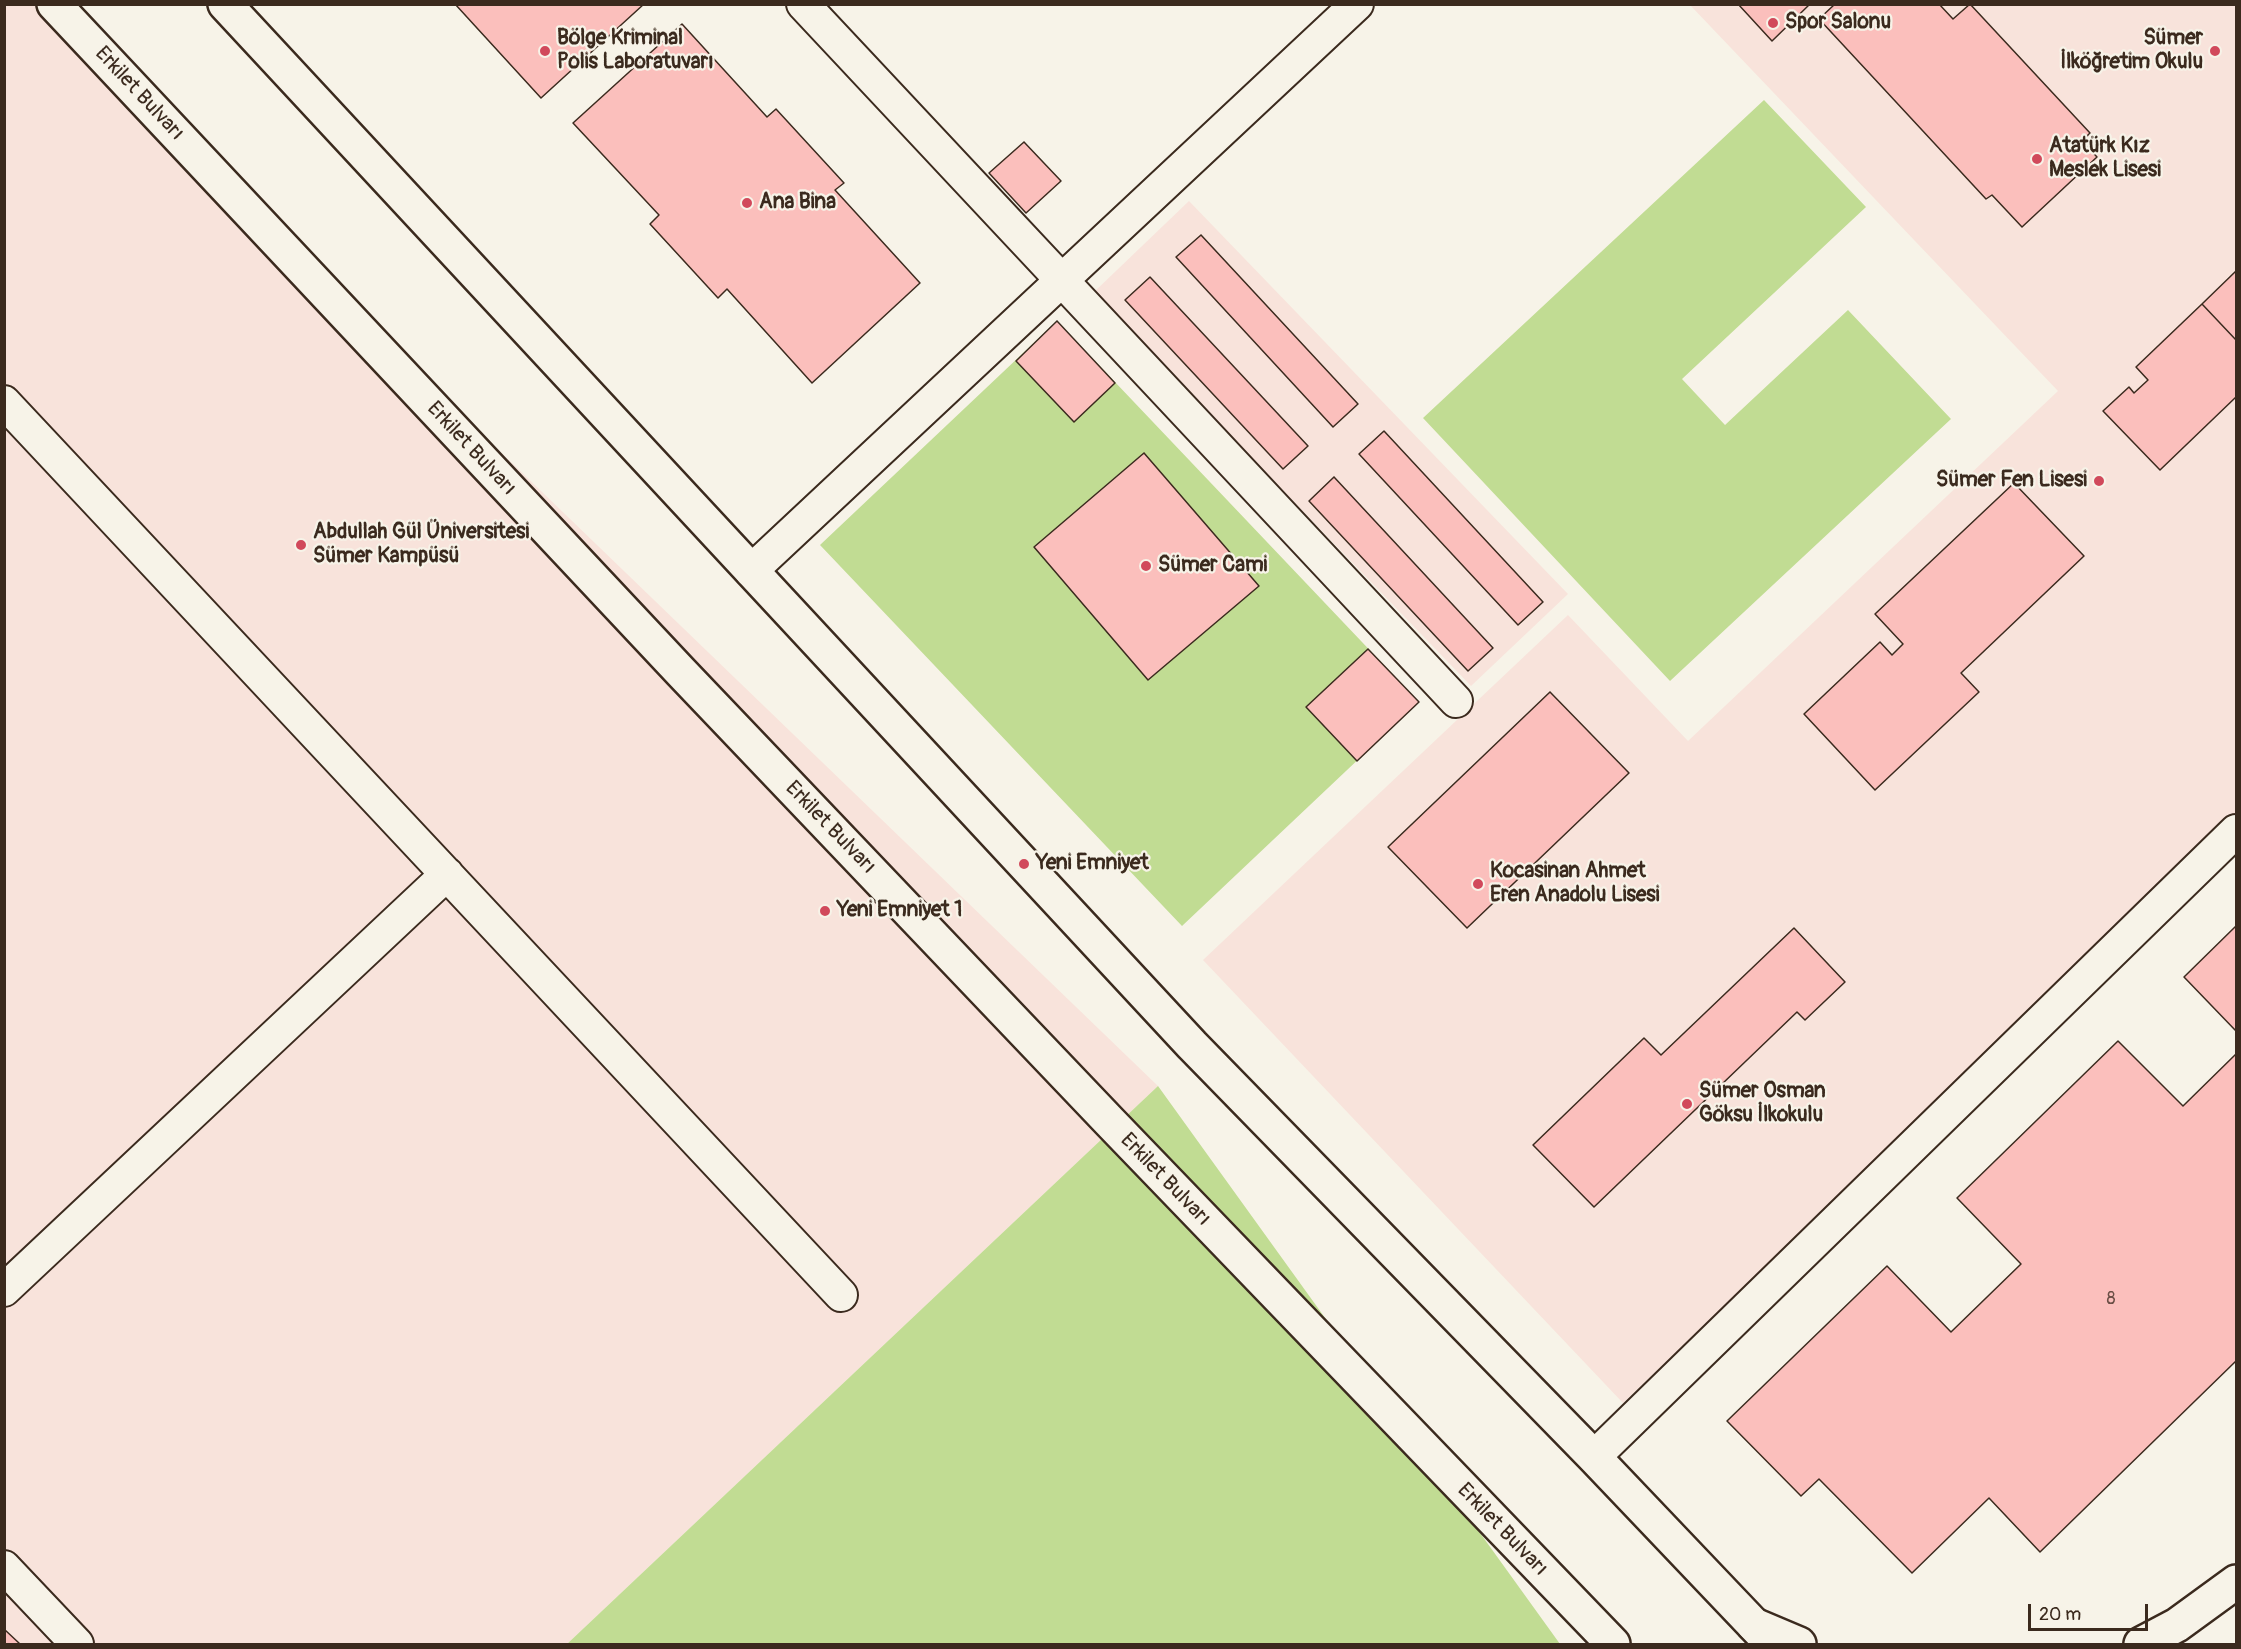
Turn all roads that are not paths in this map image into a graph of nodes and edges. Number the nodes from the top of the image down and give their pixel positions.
1 (54, 4) edge
2 (225, 4) edge
3 (803, 4) edge
4 (1357, 4) edge
5 (1061, 280) junction
6 (4, 402) edge
7 (751, 571) junction
8 (1456, 701) dead end
9 (2236, 831) edge
10 (447, 874) junction
11 (4, 1290) edge
12 (841, 1295) dead end
13 (1594, 1457) junction
14 (4, 1568) edge
15 (2236, 1583) edge
16 (1763, 1635) edge
17 (77, 1644) edge
18 (1613, 1644) edge
19 (1800, 1644) edge
20 (2140, 1644) edge
21 (2177, 1644) edge

1 - 18 main road, Erkilet Bulvarı
2 - 7 main road
3 - 5 street
4 - 5 street
5 - 7 street
5 - 8 street
6 - 10 street
7 - 13 main road
9 - 13 street
10 - 11 street
10 - 12 street
13 - 16 main road
14 - 17 street
15 - 20 main road
15 - 21 main road
16 - 19 main road

